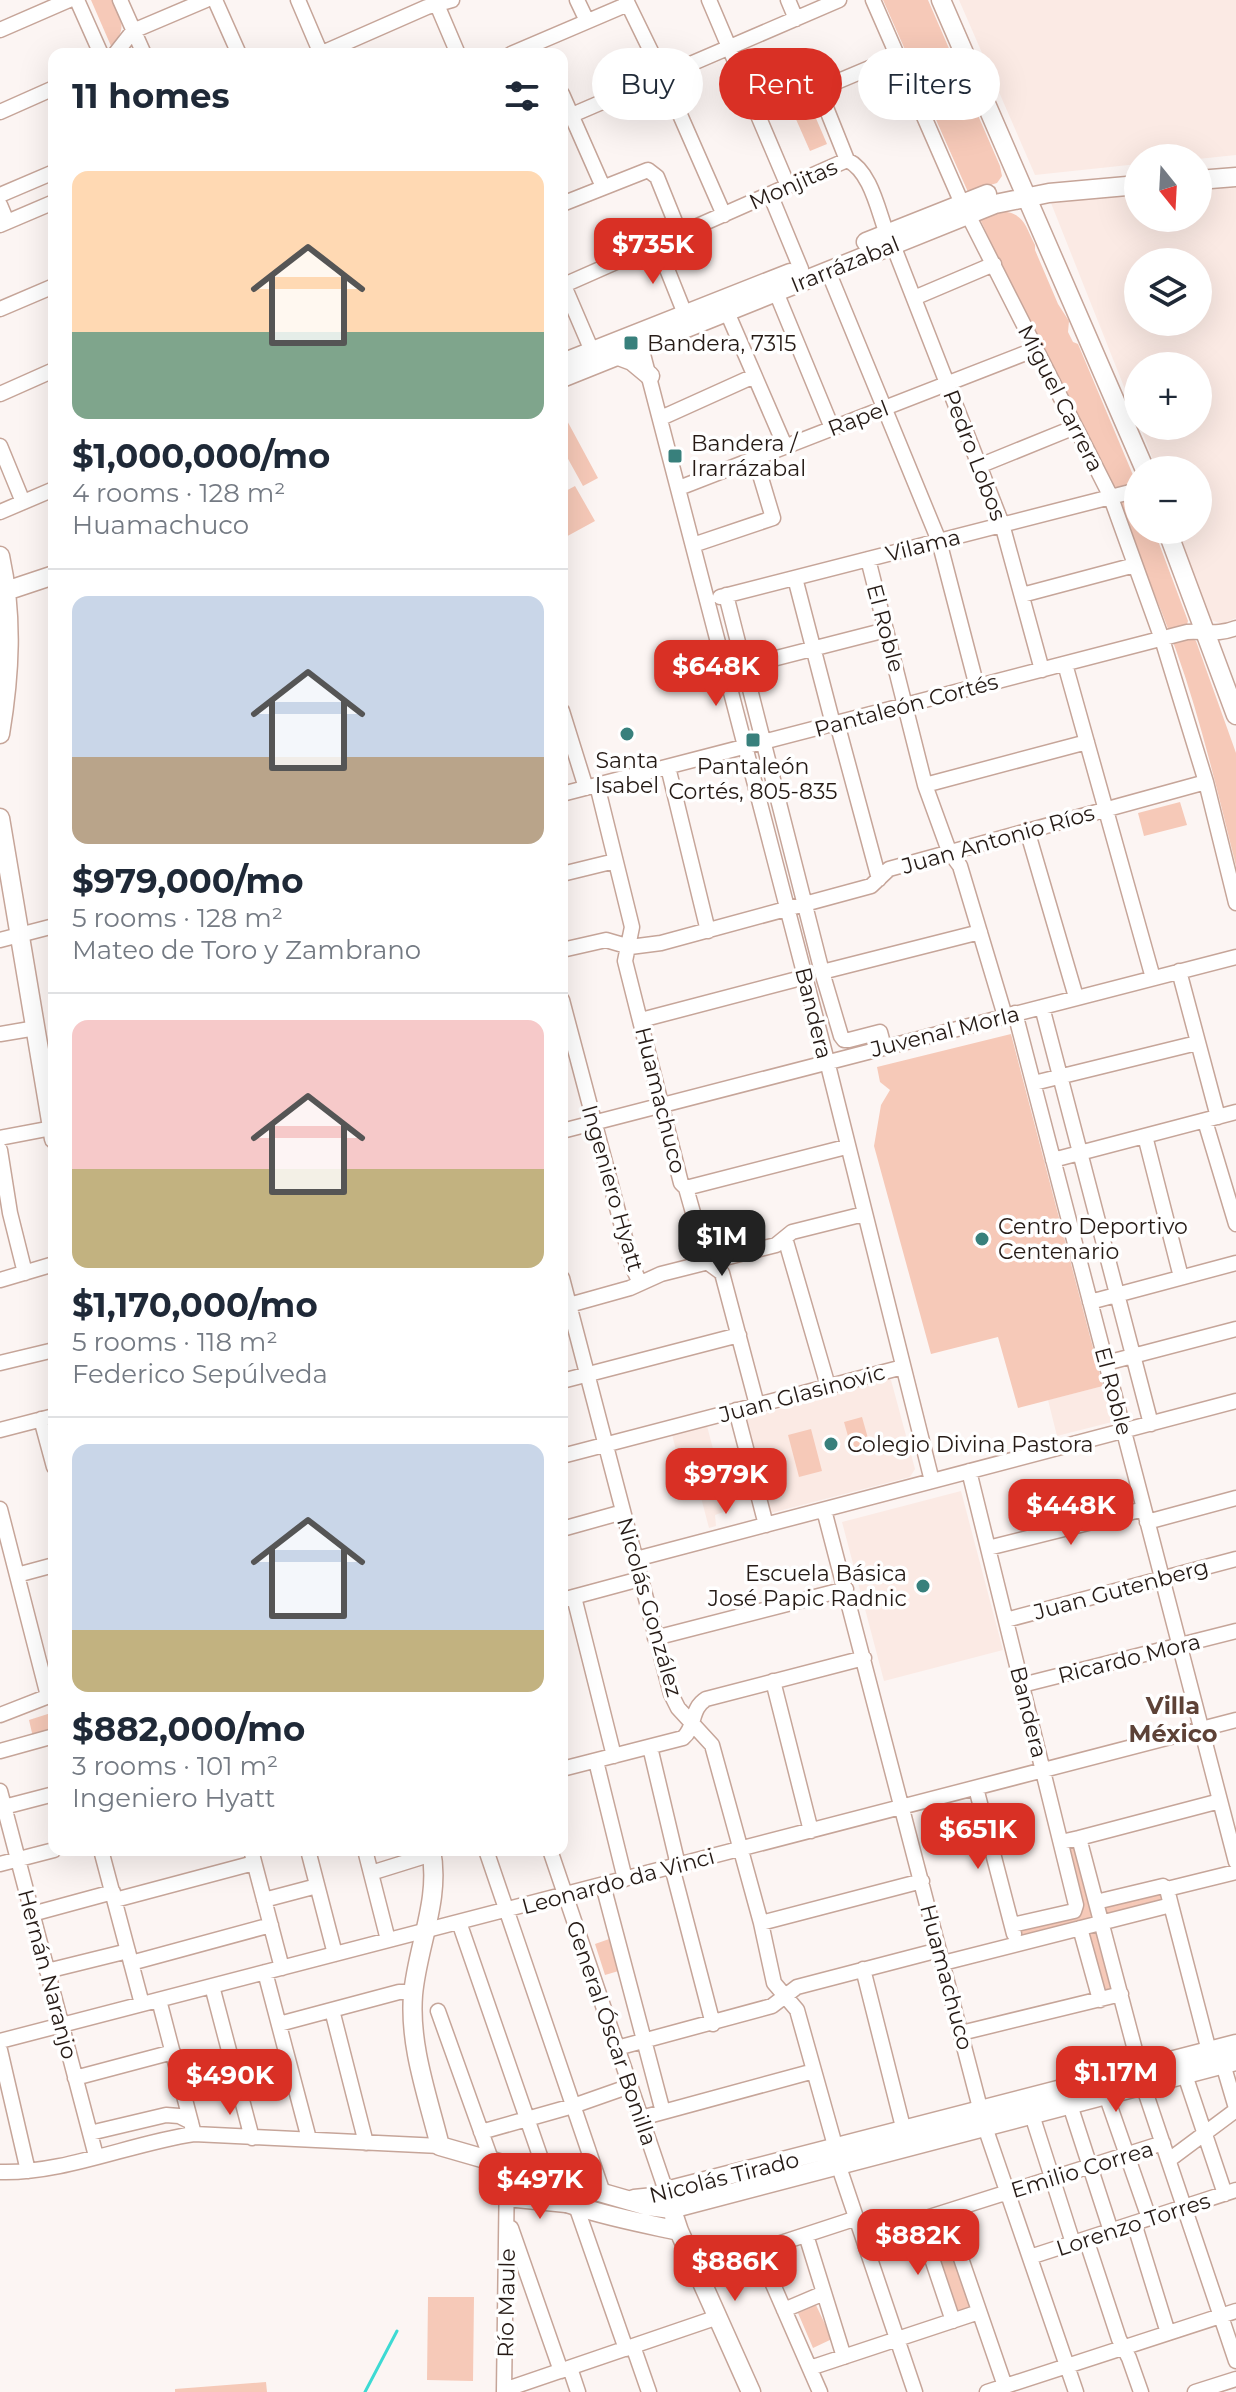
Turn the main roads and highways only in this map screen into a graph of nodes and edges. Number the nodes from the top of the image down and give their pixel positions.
1 (941, 0) edge
2 (1236, 165) edge
3 (1212, 167) edge
4 (1124, 175) edge
5 (1236, 177) edge
6 (1212, 179) edge
7 (1124, 186) edge
8 (1024, 191) junction
9 (890, 239) junction
10 (640, 339) junction
11 (616, 355) junction
12 (568, 361) edge
13 (568, 375) edge
14 (650, 376) road end
15 (1139, 456) edge
16 (1172, 544) edge
17 (48, 577) edge
18 (2, 584) edge
19 (48, 587) edge
20 (5, 631) edge
21 (4, 675) edge
22 (1236, 715) edge
23 (0, 734) edge
24 (0, 818) edge
25 (48, 1103) edge
26 (432, 1856) edge
27 (1236, 2044) edge
28 (1223, 2059) edge
29 (1142, 2077) junction
30 (983, 2119) junction
31 (837, 2157) junction
32 (500, 2164) junction
33 (668, 2200) junction
34 (679, 2231) junction
35 (751, 2392) edge

1 - 8 main road
2 - 3 main road
4 - 8 main road, Irarrázabal
5 - 6 main road
7 - 8 main road, Irarrázabal
8 - 9 main road, Irarrázabal
8 - 15 main road
9 - 10 main road, Irarrázabal
9 - 10 main road, Irarrázabal
10 - 11 main road, Irarrázabal
10 - 12 main road, Irarrázabal
11 - 13 main road, Irarrázabal
11 - 14 main road
16 - 22 main road
17 - 18 main road
18 - 19 main road
18 - 20 main road
20 - 21 main road
21 - 23 main road
24 - 25 main road
26 - 32 main road, Nicolás Tirado
27 - 28 main road, Nicolás Tirado
28 - 29 main road, Nicolás Tirado
28 - 29 main road, Nicolás Tirado
29 - 30 main road, Nicolás Tirado
29 - 30 main road, Nicolás Tirado
30 - 31 main road, Nicolás Tirado
30 - 31 main road, Nicolás Tirado
31 - 33 main road, Nicolás Tirado
32 - 33 main road, Nicolás Tirado
32 - 34 main road
33 - 34 main road, General Óscar Bonilla
34 - 35 main road, General Óscar Bonilla

